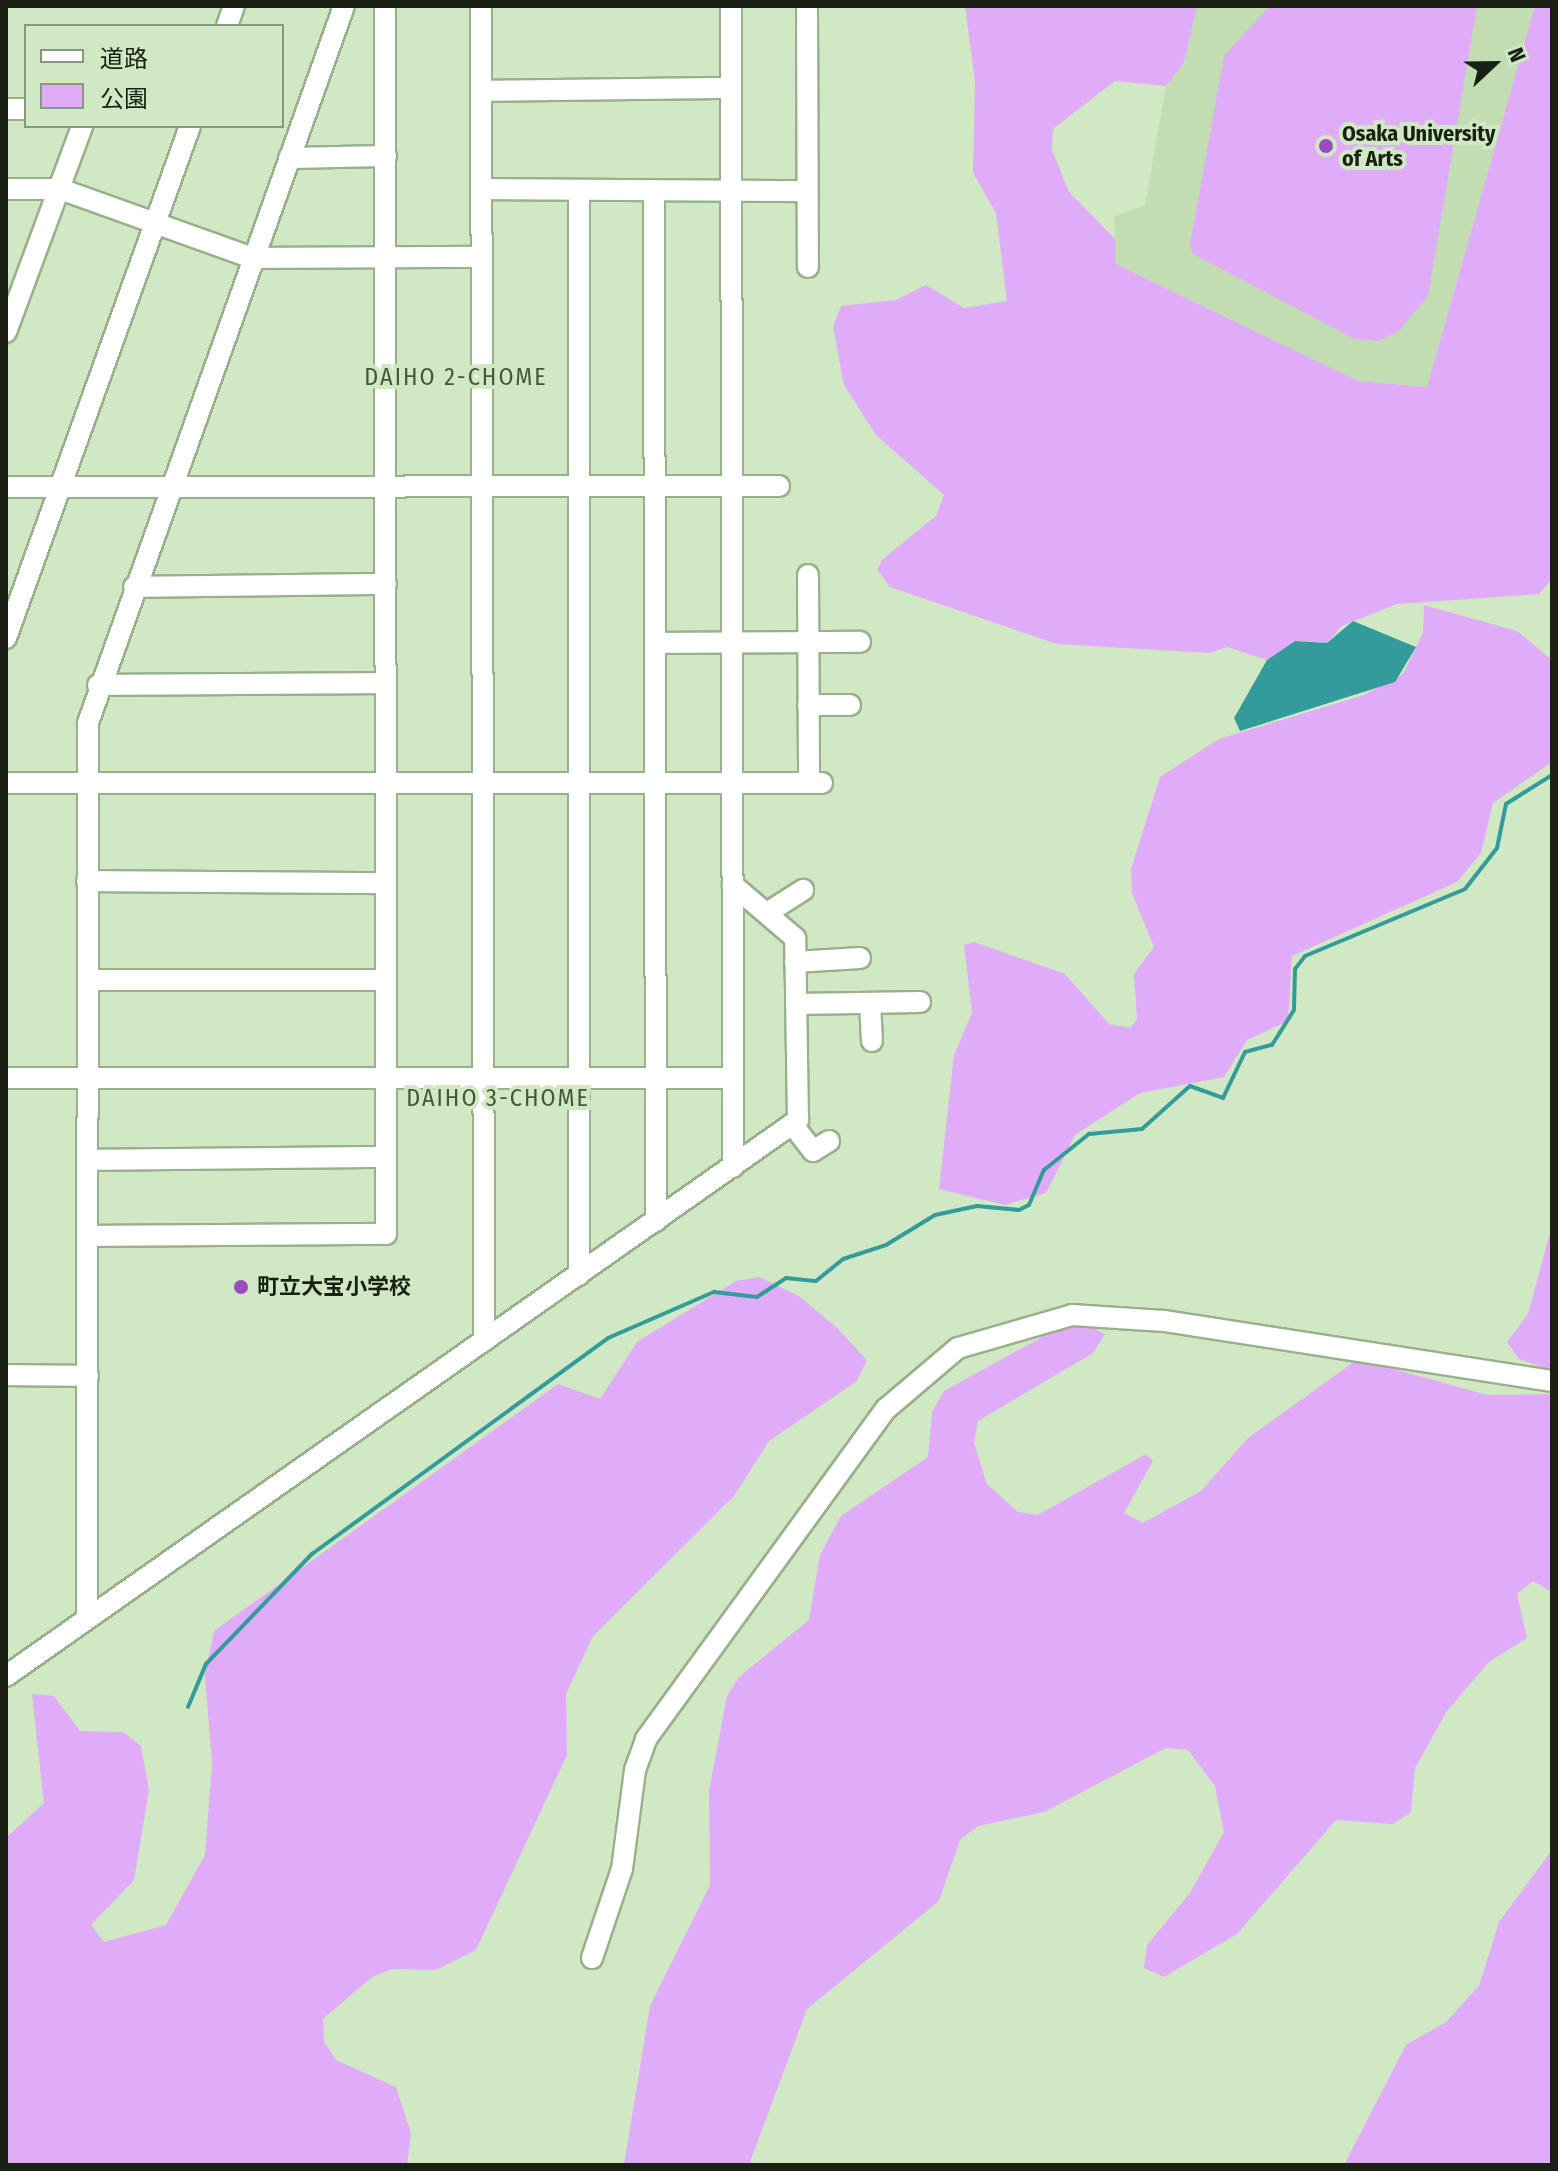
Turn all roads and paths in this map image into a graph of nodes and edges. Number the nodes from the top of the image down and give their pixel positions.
1 (344, 6) edge
2 (385, 6) edge
3 (481, 6) edge
4 (731, 6) edge
5 (807, 6) edge
6 (730, 88) junction
7 (481, 91) junction
8 (81, 128) edge
9 (189, 128) edge
10 (386, 156) junction
11 (289, 158) junction
12 (6, 189) edge
13 (60, 189) junction
14 (481, 189) junction
15 (579, 190) junction
16 (654, 190) junction
17 (730, 191) junction
18 (807, 191) junction
19 (155, 221) junction
20 (386, 256) junction
21 (481, 257) junction
22 (253, 258) junction
23 (808, 267) dead end
24 (14, 291) edge
25 (6, 332) edge
26 (779, 486) dead end
27 (6, 487) edge
28 (170, 487) junction
29 (386, 487) junction
30 (481, 487) junction
31 (578, 487) junction
32 (59, 488) junction
33 (654, 488) junction
34 (731, 488) junction
35 (808, 575) dead end
36 (386, 584) junction
37 (134, 587) junction
38 (6, 638) edge
39 (731, 642) junction
40 (808, 642) junction
41 (860, 642) dead end
42 (655, 643) junction
43 (385, 683) junction
44 (98, 685) junction
45 (808, 705) junction
46 (850, 705) dead end
47 (6, 783) edge
48 (87, 783) junction
49 (386, 783) junction
50 (482, 783) junction
51 (578, 783) junction
52 (656, 784) junction
53 (732, 784) junction
54 (87, 881) junction
55 (386, 883) junction
56 (733, 885) junction
57 (803, 890) dead end
58 (767, 913) junction
59 (860, 958) dead end
60 (795, 962) junction
61 (88, 980) junction
62 (386, 980) junction
63 (920, 1002) dead end
64 (870, 1003) junction
65 (796, 1004) junction
66 (872, 1041) dead end
67 (579, 1077) junction
68 (657, 1077) junction
69 (6, 1078) edge
70 (87, 1078) junction
71 (482, 1078) junction
72 (732, 1078) junction
73 (386, 1079) junction
74 (792, 1124) junction
75 (829, 1141) dead end
76 (386, 1157) junction
77 (88, 1160) junction
78 (733, 1167) junction
79 (656, 1221) junction
80 (89, 1236) junction
81 (579, 1275) junction
82 (484, 1341) junction
83 (6, 1375) edge
84 (88, 1376) junction
85 (1552, 1381) edge
86 (87, 1618) junction
87 (6, 1676) edge
88 (592, 1958) dead end

1 - 11 street
2 - 10 street
3 - 7 street
4 - 6 street
5 - 18 street
6 - 7 street
6 - 17 street
7 - 14 street
8 - 13 street
9 - 19 street
10 - 11 street
10 - 20 street
11 - 22 street
12 - 13 street
13 - 19 street
13 - 24 street
14 - 15 street
14 - 21 street
15 - 16 street
15 - 31 street
16 - 17 street
16 - 33 street
17 - 18 street
17 - 34 street
18 - 23 street
19 - 22 street
19 - 32 street
20 - 21 street
20 - 22 street
20 - 29 street
21 - 30 street
22 - 28 street
24 - 25 street
26 - 34 street
27 - 32 street
28 - 29 street
28 - 32 street
28 - 37 street
29 - 30 street
29 - 36 street
30 - 31 street
30 - 50 street
31 - 33 street
31 - 51 street
32 - 38 street
33 - 34 street
33 - 42 street
34 - 39 street
35 - 40 street
36 - 37 street
36 - 43 street
37 - 44 street
39 - 40 street
39 - 42 street
39 - 53 street
40 - 41 street
40 - 45 street
42 - 52 street
43 - 44 street
43 - 49 street
44 - 48 street
45 - 46 street
45 - 53 street
47 - 48 street
48 - 49 street
48 - 54 street
49 - 50 street
49 - 55 street
50 - 51 street
50 - 71 street
51 - 52 street
51 - 67 street
52 - 53 street
52 - 68 street
53 - 56 street
54 - 55 street
54 - 61 street
55 - 62 street
56 - 58 street
56 - 72 street
57 - 58 street
58 - 60 street
59 - 60 street
60 - 65 street
61 - 62 street
61 - 70 street
62 - 73 street
63 - 64 street
64 - 65 street
64 - 66 street
65 - 74 street
67 - 68 street
67 - 71 street
67 - 81 street
68 - 72 street
68 - 79 street
69 - 70 street
70 - 73 street
70 - 77 street
71 - 73 street
71 - 82 street
72 - 78 street
73 - 76 street
74 - 75 street
74 - 78 street
76 - 77 street
76 - 80 street
77 - 80 street
78 - 79 street
79 - 81 street
80 - 84 street
81 - 82 street
82 - 86 street
83 - 84 street
84 - 86 street
85 - 88 street
86 - 87 street

